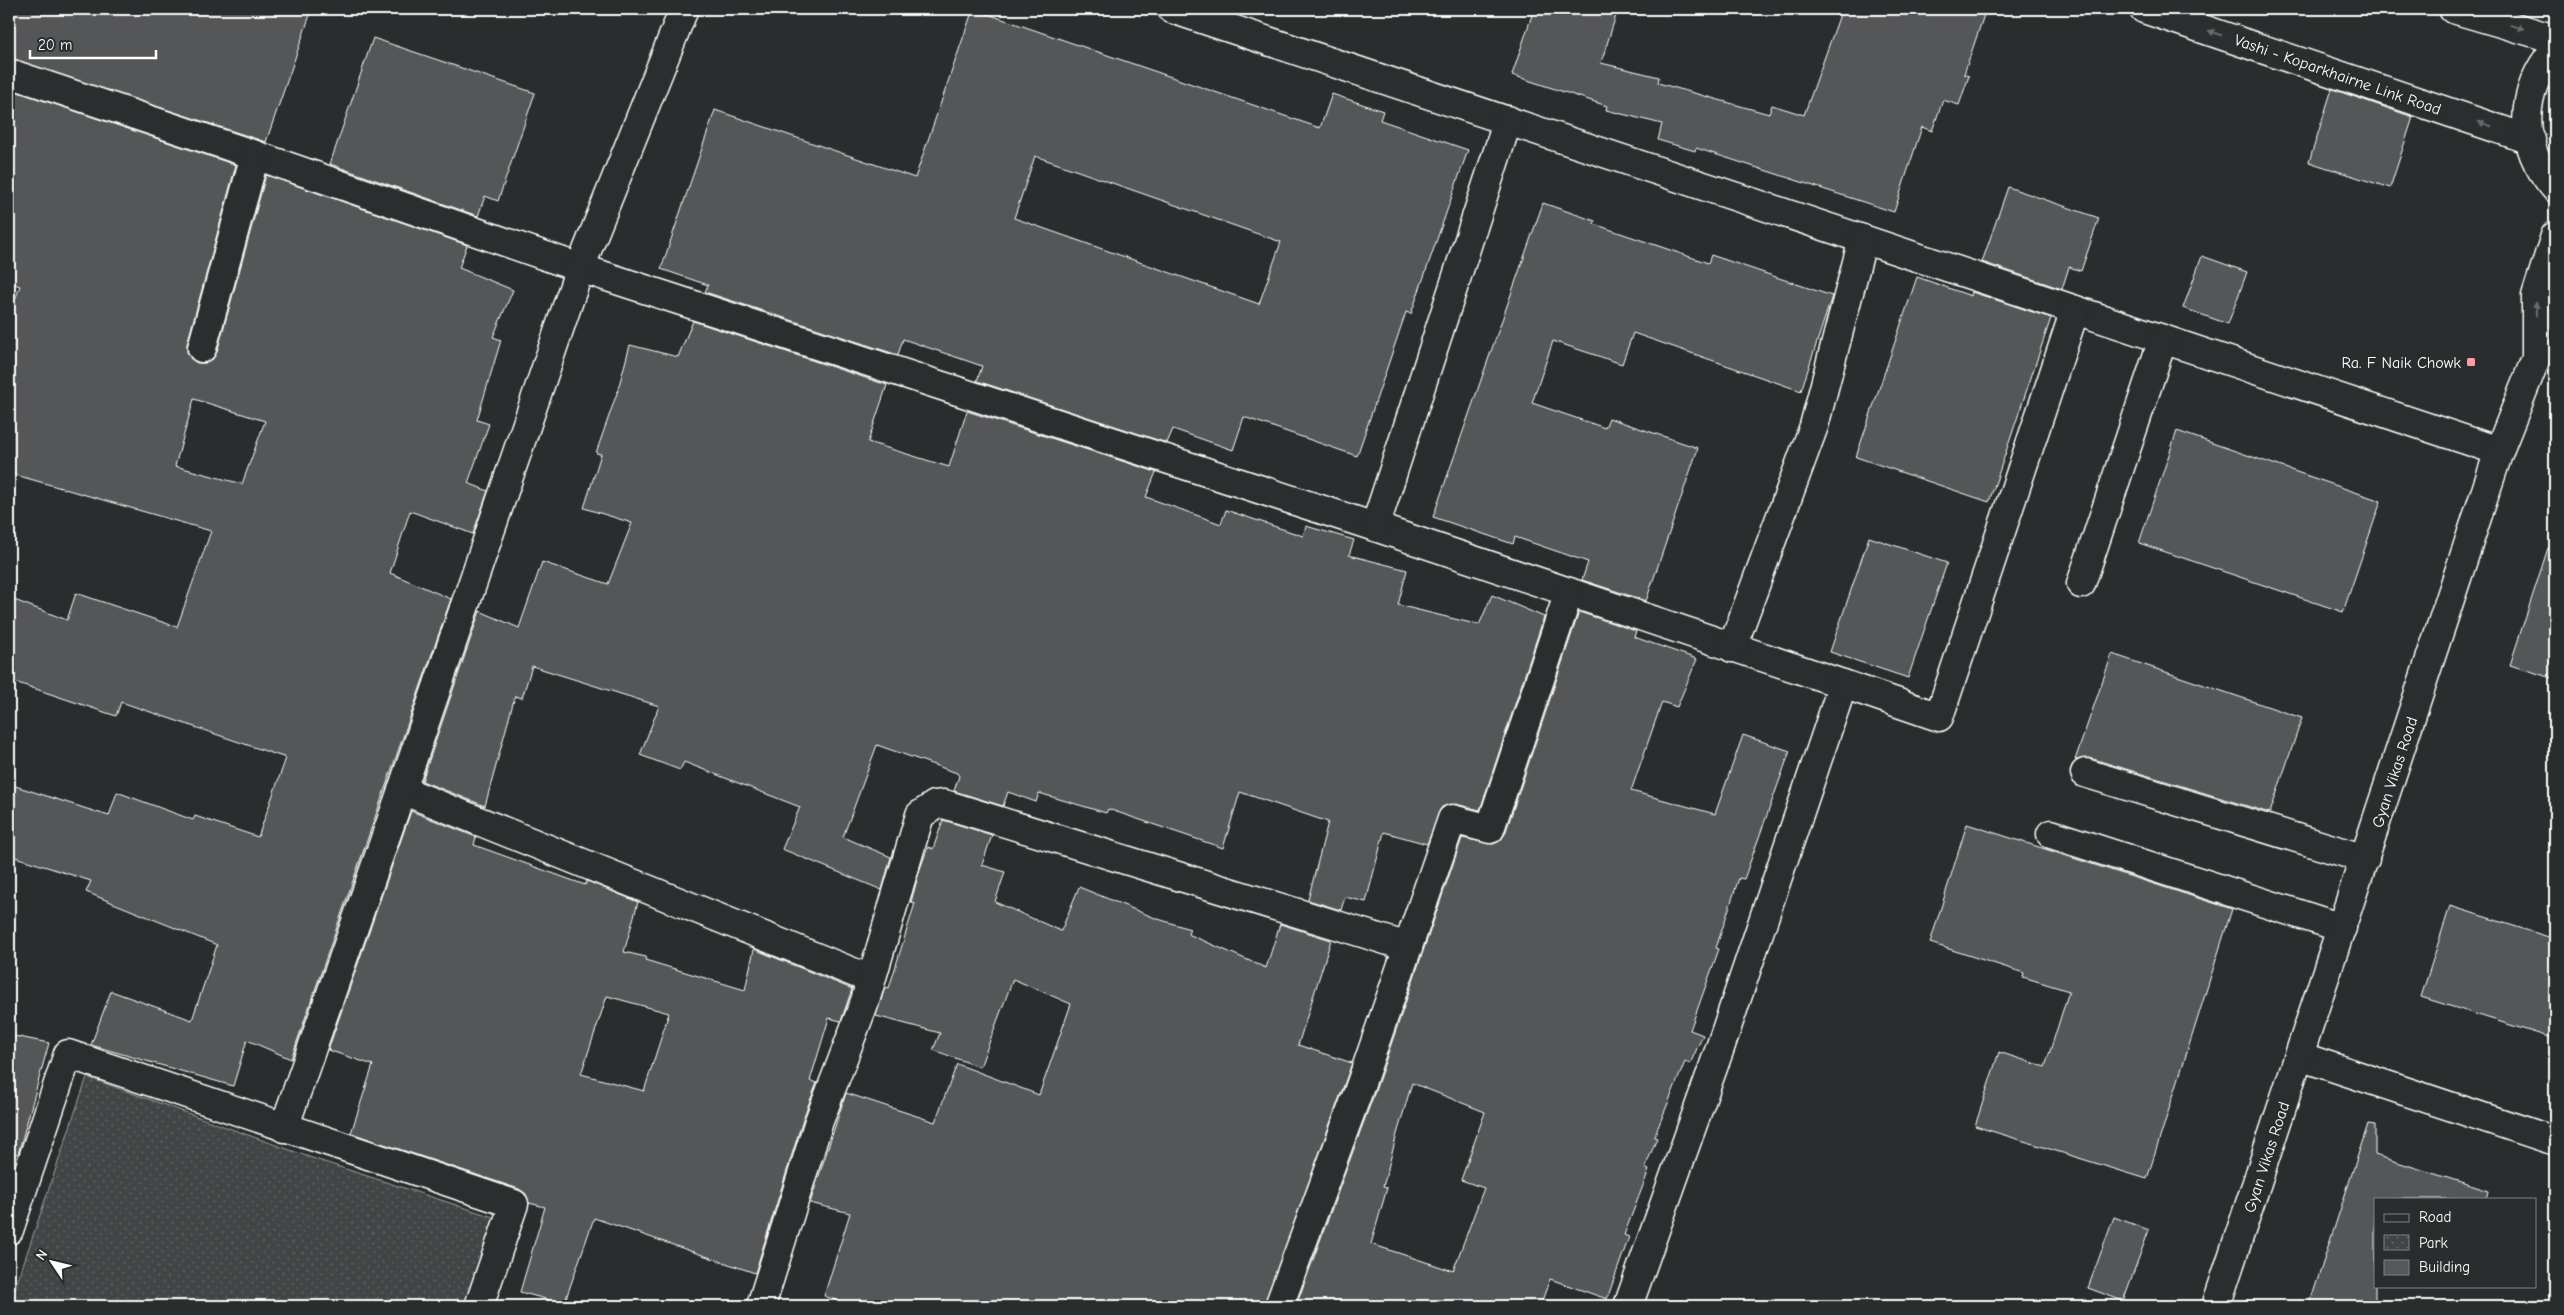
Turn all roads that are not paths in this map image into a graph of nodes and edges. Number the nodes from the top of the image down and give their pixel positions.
1 (684, 9) edge
2 (1172, 9) edge
3 (2144, 9) edge
4 (2453, 9) edge
5 (2555, 39) edge
6 (2555, 49) edge
7 (9, 73) edge
8 (1508, 120) junction
9 (2531, 140) junction
10 (255, 155) junction
11 (2555, 188) edge
12 (2555, 236) edge
13 (1863, 239) junction
14 (580, 268) junction
15 (2075, 310) junction
16 (2163, 339) junction
17 (2555, 339) edge
18 (202, 348) dead end
19 (2536, 358) junction
20 (2499, 451) junction
21 (1375, 527) junction
22 (2081, 584) dead end
23 (1569, 592) junction
24 (1732, 648) junction
25 (1842, 684) junction
26 (2085, 773) dead end
27 (402, 790) junction
28 (2051, 834) dead end
29 (2365, 859) junction
30 (2342, 928) junction
31 (1408, 946) junction
32 (870, 979) junction
33 (2299, 1056) junction
34 (284, 1128) junction
35 (2555, 1141) edge
36 (9, 1230) edge
37 (480, 1306) edge
38 (761, 1306) edge
39 (1279, 1306) edge
40 (1628, 1306) edge
41 (2216, 1306) edge

1 - 14 street
2 - 8 street
9 -> 3 street, Vashi - Koparkhairne Link Road
4 -> 5 street
6 - 9 street
7 - 10 street
8 - 13 street
8 - 21 street
9 - 11 street
10 - 14 street
10 - 18 street
19 -> 12 street, Gyan Vikas Road
13 - 15 street
13 - 24 street
14 - 21 street
14 - 27 street
15 - 16 street
15 - 25 street
16 - 20 street
16 - 22 street
17 - 19 street
19 - 20 street, Gyan Vikas Road
20 - 29 street, Gyan Vikas Road
21 - 23 street
23 - 24 street
23 - 31 street
24 - 25 street
25 - 40 street
26 - 29 street
27 - 32 street
27 - 34 street
28 - 30 street
29 - 30 street, Gyan Vikas Road
30 - 33 street, Gyan Vikas Road
31 - 32 street
31 - 39 street
32 - 38 street
33 - 35 street
33 - 41 street, Gyan Vikas Road
34 - 36 street
34 - 37 street

